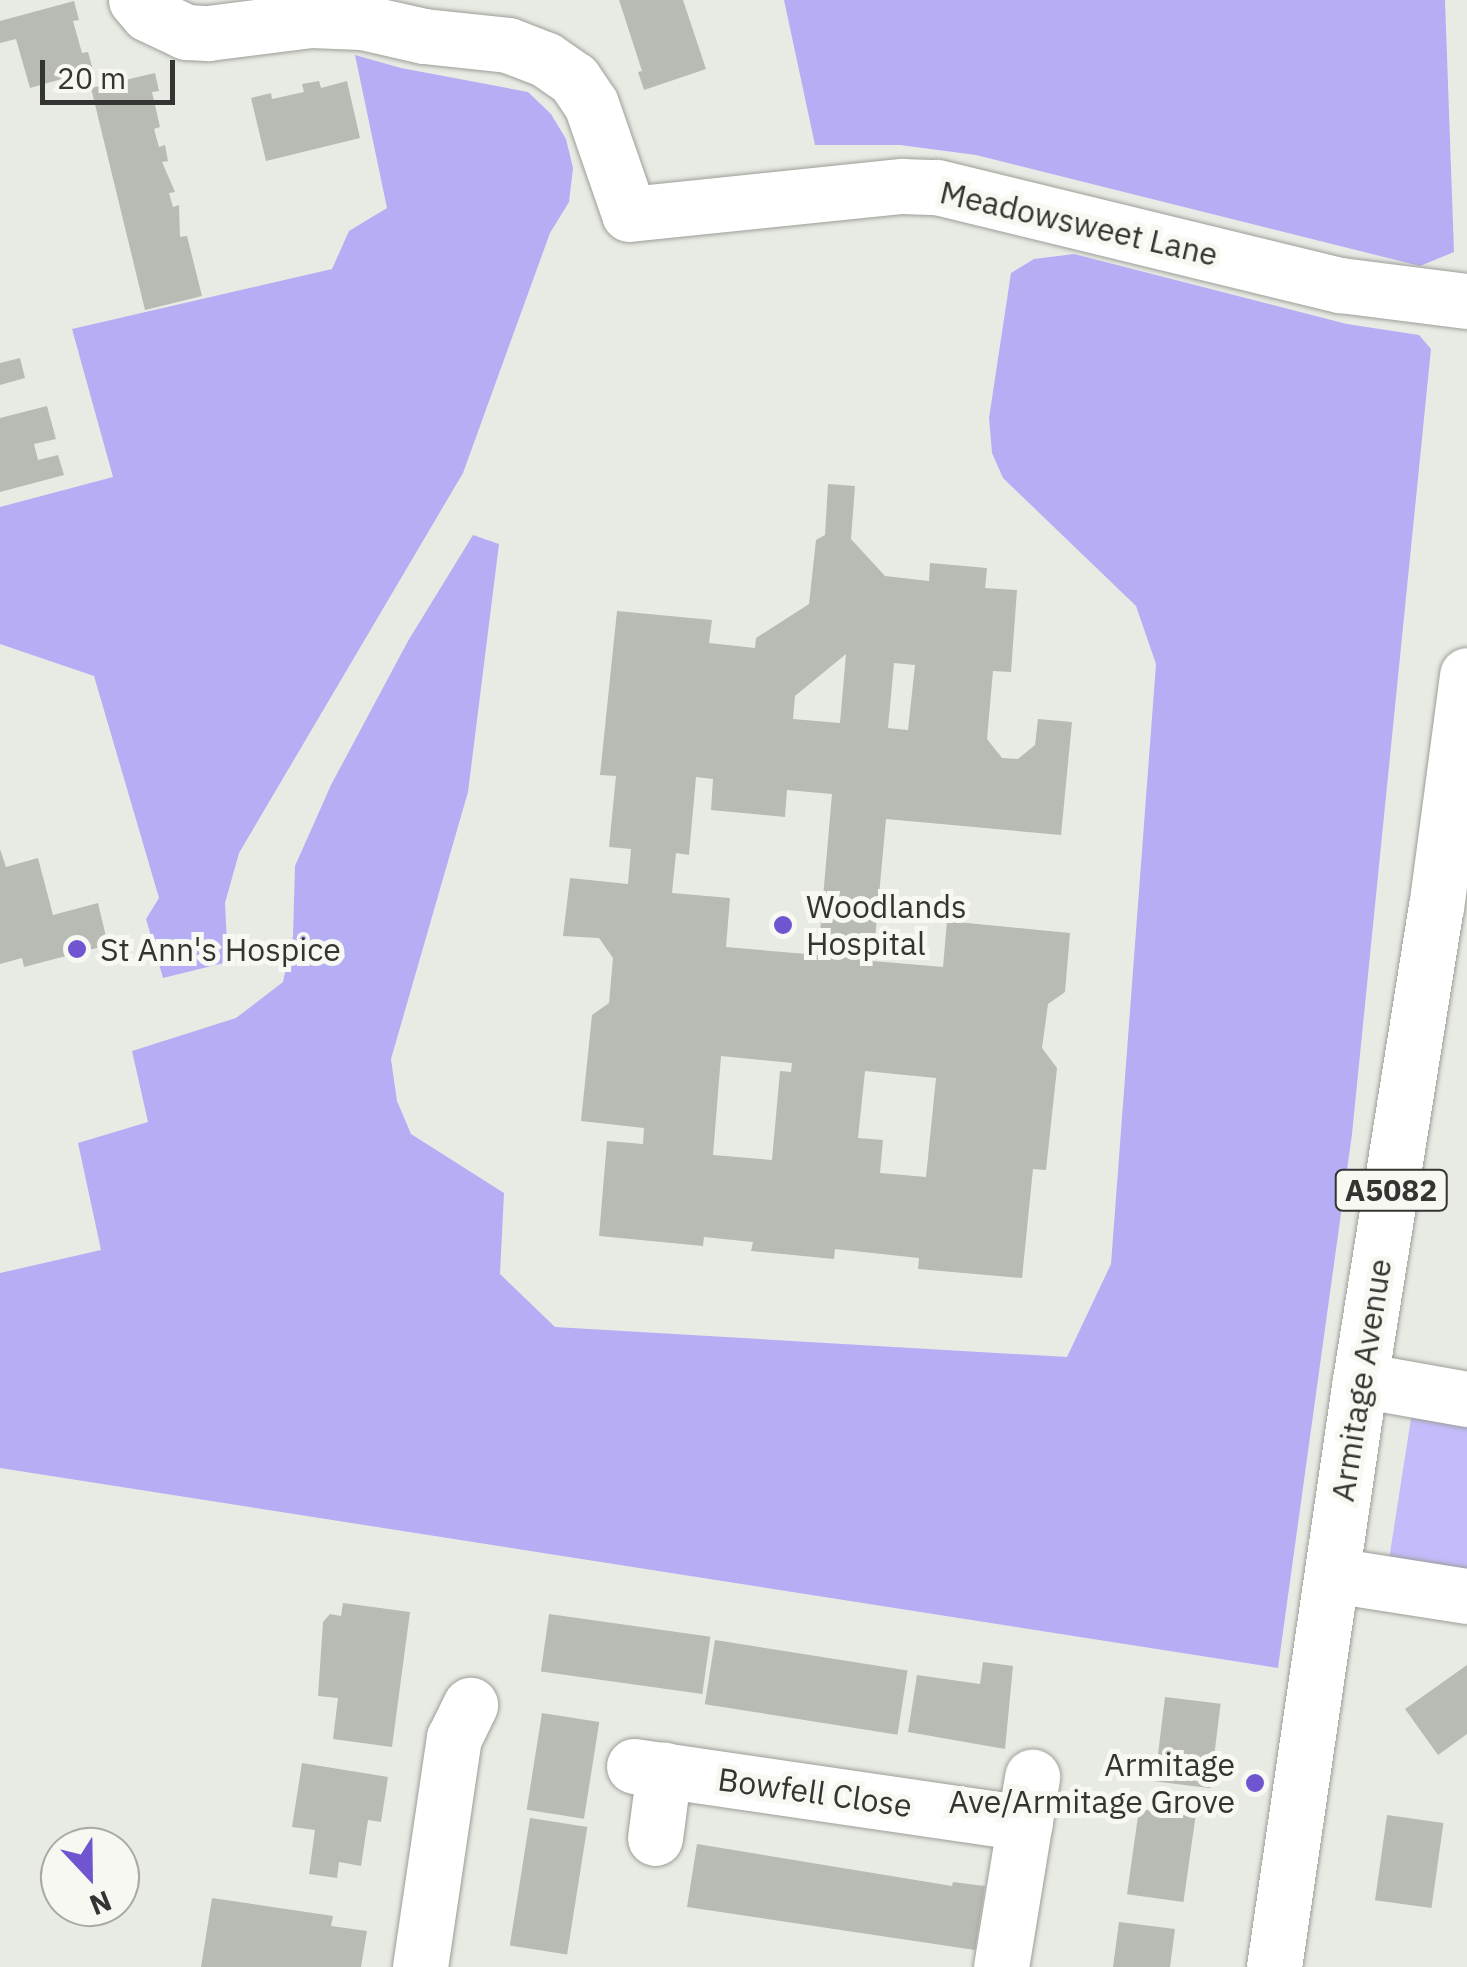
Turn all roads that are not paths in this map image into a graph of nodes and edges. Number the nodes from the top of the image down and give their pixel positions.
1 (136, 0) edge
2 (512, 22) edge
3 (1467, 301) edge
4 (1467, 675) edge
5 (1360, 1380) junction
6 (1467, 1399) edge
7 (1332, 1575) junction
8 (1467, 1596) edge
9 (470, 1706) dead end
10 (655, 1838) dead end
11 (420, 1967) edge
12 (1002, 1967) edge
13 (1274, 1967) edge

1 - 2 street
2 - 3 street, Meadowsweet Lane
4 - 5 street, Armitage Avenue / A5082
5 - 6 street
5 - 7 street, Armitage Avenue / A5082
7 - 8 street
7 - 13 street, Armitage Avenue / A5082
9 - 11 street
10 - 12 street, Bowfell Close

